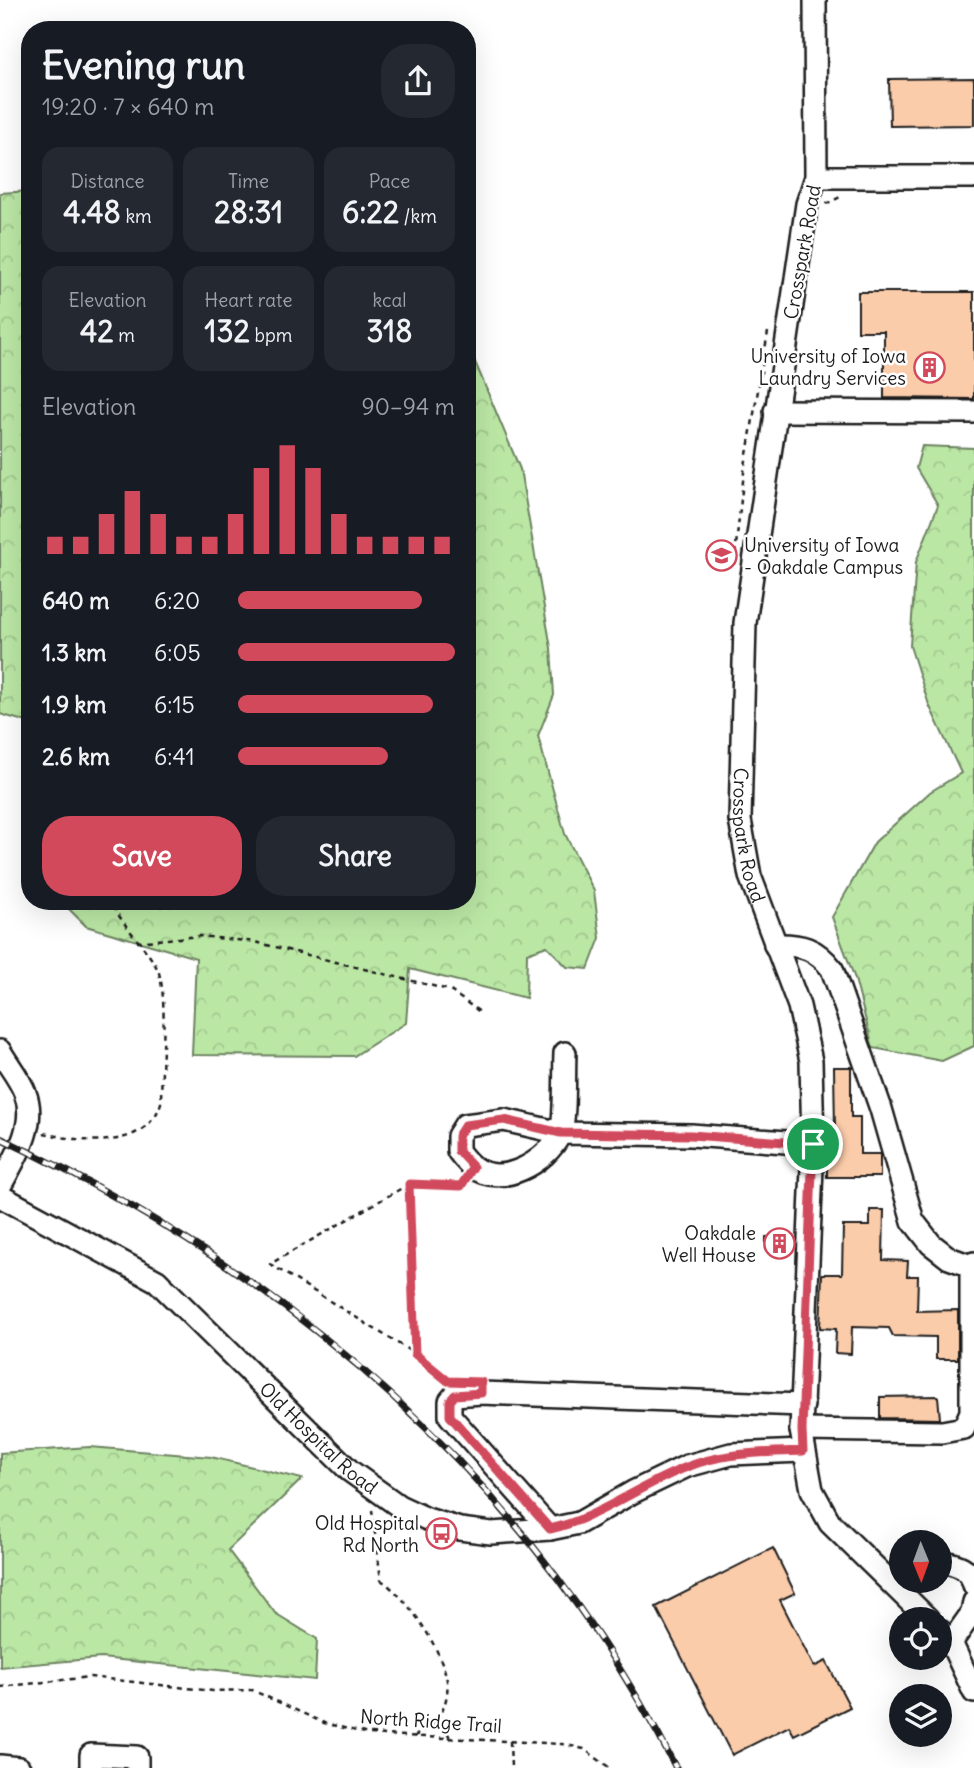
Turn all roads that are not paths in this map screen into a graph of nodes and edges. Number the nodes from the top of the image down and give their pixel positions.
1 (815, 0) edge
2 (816, 177) junction
3 (974, 177) edge
4 (775, 411) junction
5 (974, 412) edge
6 (775, 945) junction
7 (0, 1051) edge
8 (565, 1053) dead end
9 (561, 1133) junction
10 (813, 1144) junction
11 (0, 1186) edge
12 (0, 1196) edge
13 (972, 1264) edge
14 (803, 1405) junction
15 (802, 1441) junction
16 (550, 1529) junction
17 (952, 1563) edge
18 (889, 1573) edge
19 (974, 1585) edge
20 (974, 1602) edge
21 (952, 1631) edge
22 (952, 1650) edge
23 (974, 1692) edge
24 (0, 1766) edge
25 (19, 1768) edge
26 (91, 1768) edge
27 (137, 1768) edge

1 - 2 street, Crosspark Road
2 - 3 street
2 - 4 street, Crosspark Road
4 - 5 street
4 - 6 street, Crosspark Road
6 - 10 street, Crosspark Road
6 - 13 street
7 - 11 street
8 - 9 street
9 - 9 street
9 - 10 street
10 - 14 street, Crosspark Road
12 - 16 street, Old Hospital Road
13 - 15 street, Old Hospital Road
14 - 15 street, Crosspark Road
14 - 16 street
15 - 16 street, Old Hospital Road
15 - 18 street, Crosspark Road
17 - 19 street
20 - 21 street
22 - 23 street
24 - 25 street
26 - 27 street

